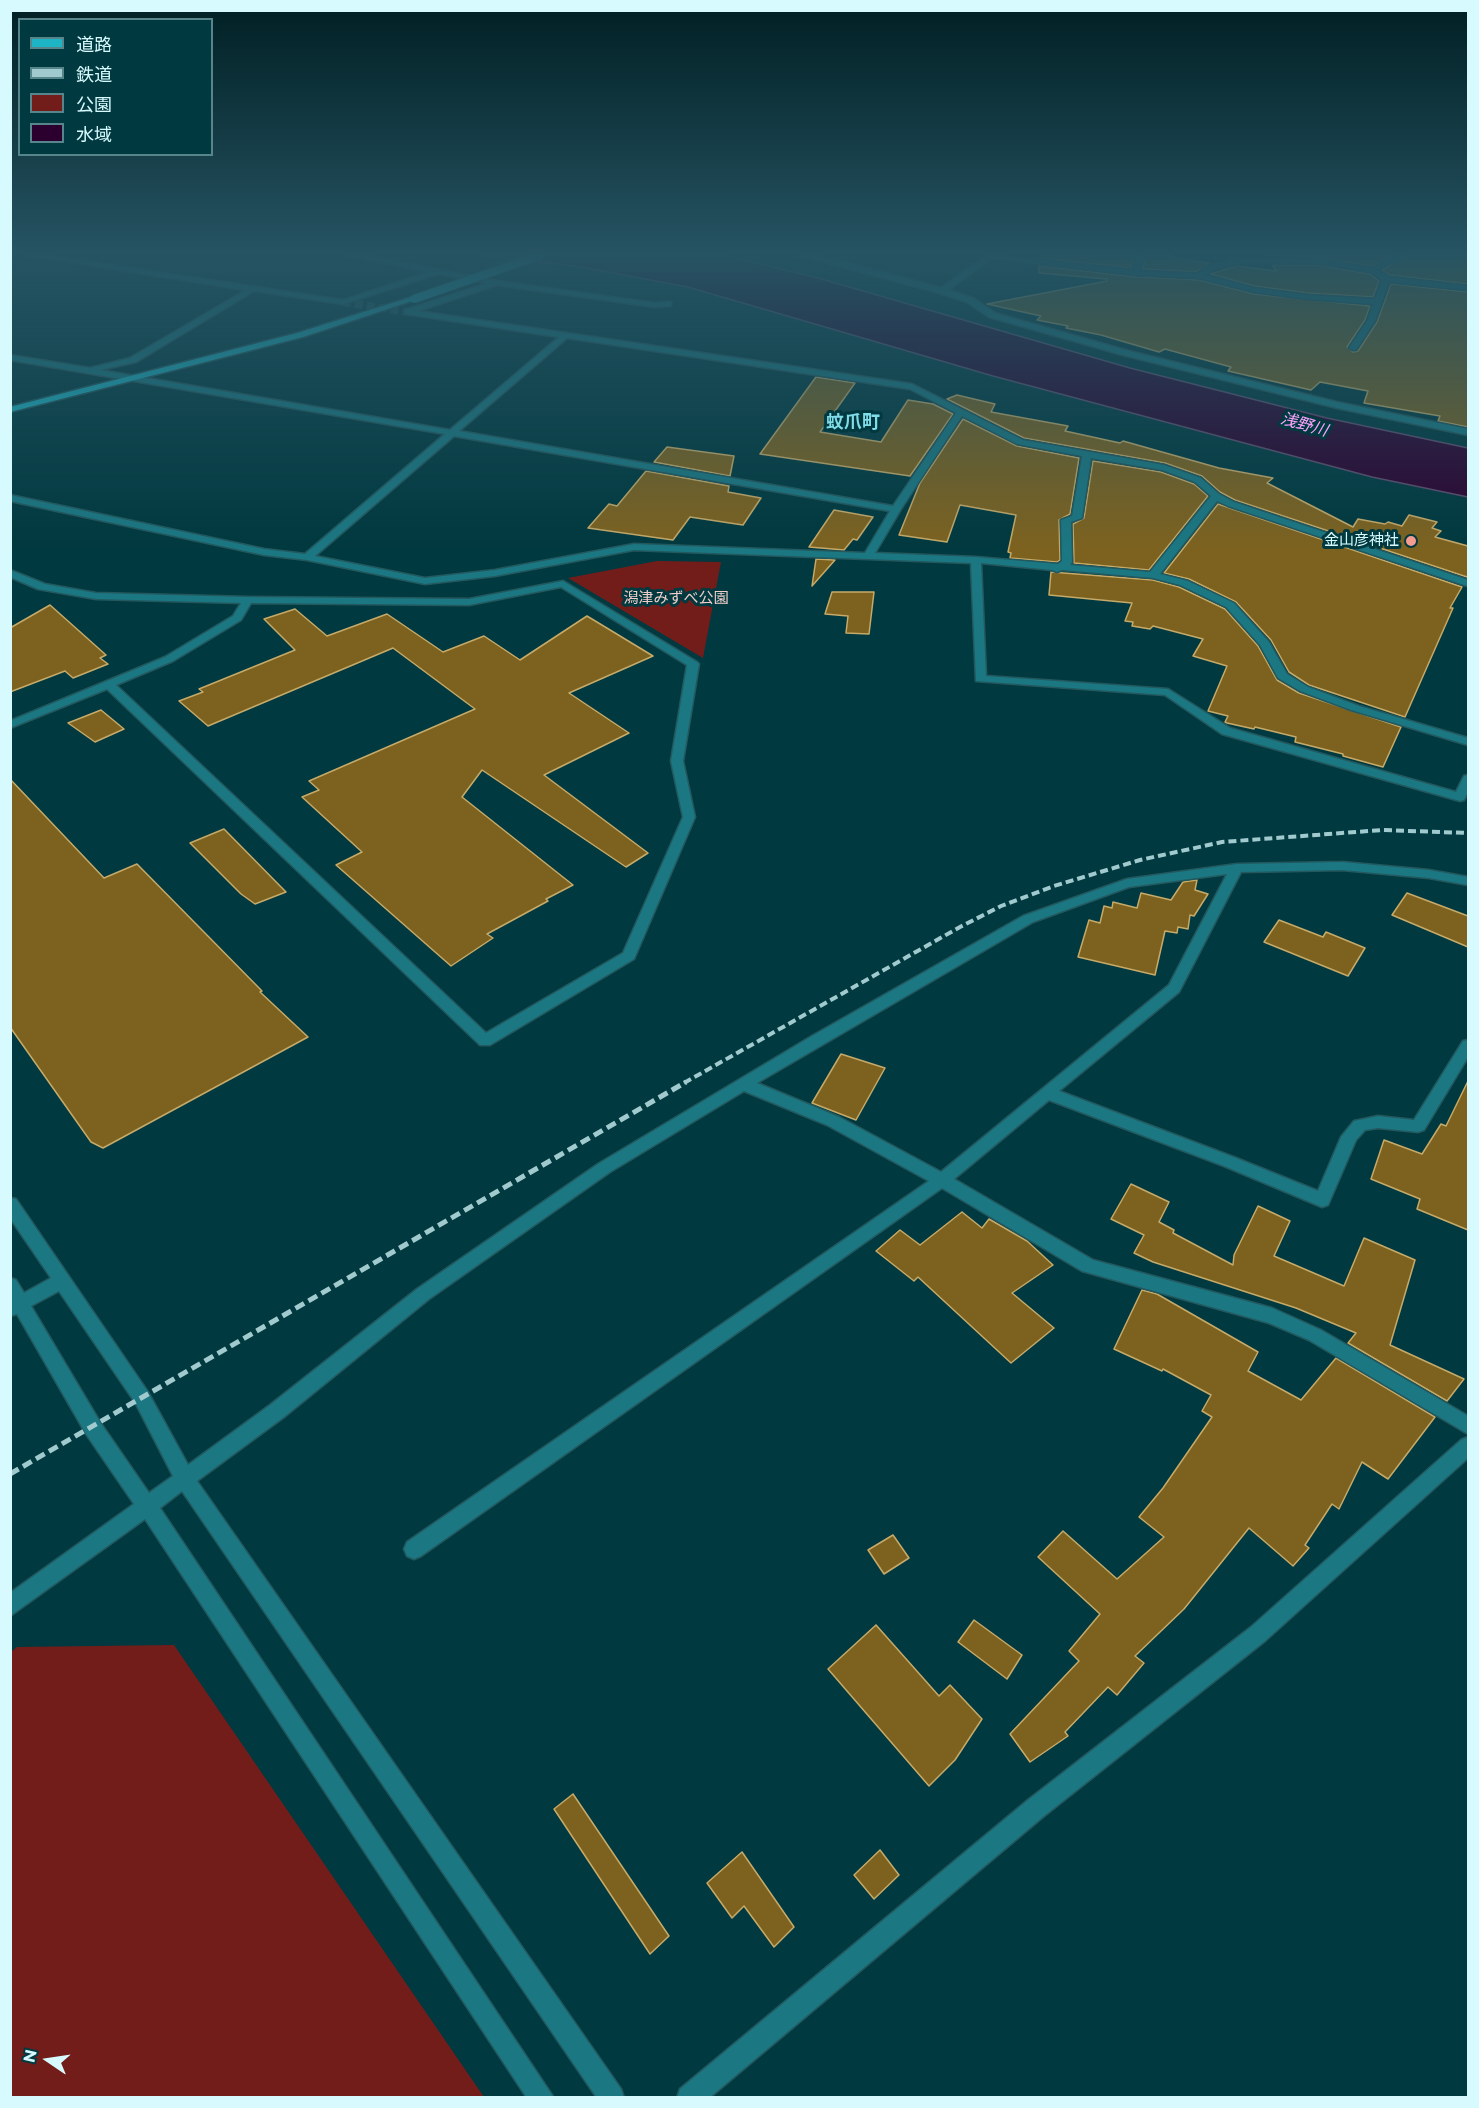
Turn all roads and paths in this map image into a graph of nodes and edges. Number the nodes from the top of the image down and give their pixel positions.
1 (144, 353) edge
2 (199, 353) edge
3 (230, 353) edge
4 (545, 353) edge
5 (688, 353) edge
6 (1128, 353) edge
7 (10, 357) edge
8 (88, 370) junction
9 (112, 375) junction
10 (133, 379) junction
11 (10, 400) edge
12 (10, 410) edge
13 (960, 413) junction
14 (1468, 432) edge
15 (453, 434) junction
16 (1087, 454) junction
17 (1216, 496) junction
18 (10, 498) edge
19 (896, 508) junction
20 (307, 557) junction
21 (868, 557) junction
22 (976, 560) junction
23 (1058, 569) junction
24 (10, 573) edge
25 (1153, 575) junction
26 (1468, 583) edge
27 (248, 600) junction
28 (110, 686) junction
29 (10, 725) edge
30 (1468, 742) edge
31 (1468, 779) edge
32 (1237, 868) junction
33 (1468, 881) edge
34 (1468, 1045) edge
35 (743, 1084) junction
36 (1047, 1093) junction
37 (942, 1180) junction
38 (10, 1204) edge
39 (63, 1281) junction
40 (10, 1285) edge
41 (16, 1307) edge
42 (1468, 1426) edge
43 (1468, 1446) edge
44 (185, 1479) junction
45 (147, 1507) junction
46 (414, 1549) dead end
47 (10, 1606) edge
48 (542, 2097) edge
49 (612, 2097) edge
50 (689, 2097) edge

1 - 8 street
2 - 9 main road
3 - 10 main road, bridge
4 - 15 street
5 - 13 street
6 - 14 street
7 - 8 street
8 - 9 street
9 - 10 street
9 - 11 main road
10 - 12 main road
10 - 15 street
13 - 16 street
13 - 19 street
15 - 19 street
15 - 20 street
16 - 17 street
16 - 23 street
17 - 25 street
17 - 26 street
18 - 20 street
19 - 21 street
20 - 21 street
21 - 22 street
22 - 23 street
22 - 31 street
23 - 25 street
24 - 27 street
25 - 30 street
27 - 28 street
27 - 28 street
28 - 29 street
32 - 33 street
32 - 35 street
32 - 36 street
34 - 36 street
35 - 37 street
35 - 44 street
36 - 37 street
37 - 42 street
37 - 46 street
38 - 39 street
39 - 41 street
39 - 44 street
40 - 41 street
41 - 45 street
43 - 50 street
44 - 45 street
44 - 49 street
45 - 47 street
45 - 48 street

